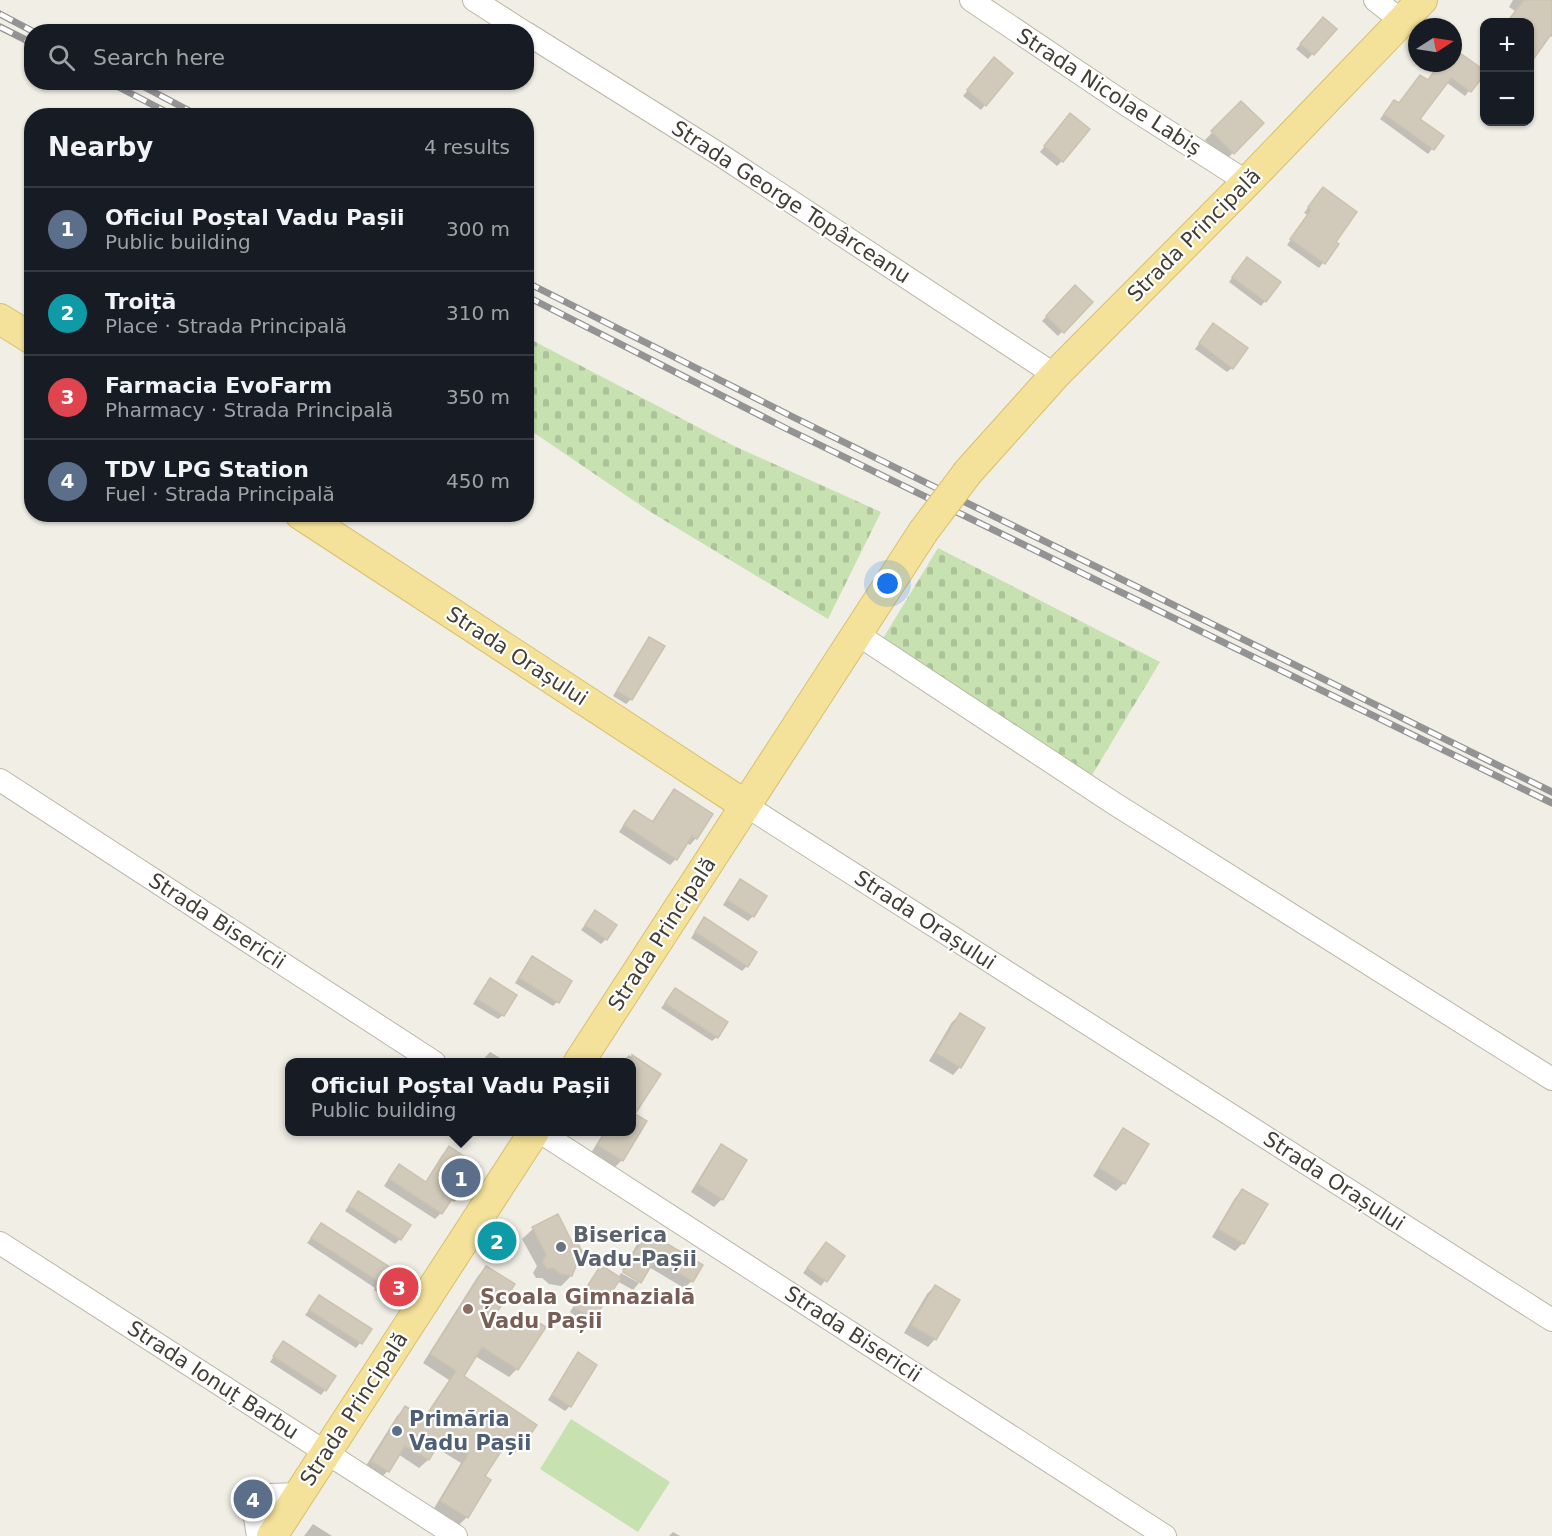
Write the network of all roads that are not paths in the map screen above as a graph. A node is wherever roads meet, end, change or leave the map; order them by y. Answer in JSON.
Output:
{"nodes":[{"id":1,"x":474,"y":0,"type":"edge"},
{"id":2,"x":971,"y":0,"type":"edge"},
{"id":3,"x":1375,"y":0,"type":"edge"},
{"id":4,"x":1412,"y":10,"type":"edge"},
{"id":5,"x":512,"y":24,"type":"edge"},
{"id":6,"x":534,"y":38,"type":"edge"},
{"id":7,"x":1247,"y":182,"type":"junction"},
{"id":8,"x":0,"y":319,"type":"edge"},
{"id":9,"x":24,"y":334,"type":"edge"},
{"id":10,"x":1055,"y":375,"type":"junction"},
{"id":11,"x":312,"y":522,"type":"edge"},
{"id":12,"x":857,"y":634,"type":"junction"},
{"id":13,"x":0,"y":780,"type":"edge"},
{"id":14,"x":745,"y":805,"type":"junction"},
{"id":15,"x":428,"y":1058,"type":"edge"},
{"id":16,"x":582,"y":1058,"type":"edge"},
{"id":17,"x":1552,"y":1079,"type":"edge"},
{"id":18,"x":531,"y":1136,"type":"edge"},
{"id":19,"x":548,"y":1136,"type":"edge"},
{"id":20,"x":0,"y":1243,"type":"edge"},
{"id":21,"x":1552,"y":1320,"type":"edge"},
{"id":22,"x":326,"y":1452,"type":"junction"},
{"id":23,"x":299,"y":1494,"type":"junction"},
{"id":24,"x":258,"y":1536,"type":"edge"},
{"id":25,"x":272,"y":1536,"type":"edge"},
{"id":26,"x":456,"y":1536,"type":"edge"},
{"id":27,"x":1166,"y":1536,"type":"edge"}],
"edges":[{"from":1,"to":5,"type":"street","name":"Strada George Topârceanu"},
{"from":2,"to":7,"type":"street","name":"Strada Nicolae Labiș"},
{"from":3,"to":4,"type":"street"},
{"from":4,"to":7,"type":"main road","name":"Strada Principală"},
{"from":6,"to":10,"type":"street","name":"Strada George Topârceanu"},
{"from":7,"to":10,"type":"main road","name":"Strada Principală"},
{"from":8,"to":9,"type":"main road"},
{"from":10,"to":12,"type":"main road","name":"Strada Principală","bridge":true},
{"from":11,"to":14,"type":"main road","name":"Strada Orașului"},
{"from":12,"to":14,"type":"main road","name":"Strada Principală"},
{"from":12,"to":17,"type":"street"},
{"from":13,"to":15,"type":"street","name":"Strada Bisericii"},
{"from":14,"to":16,"type":"main road","name":"Strada Principală"},
{"from":14,"to":21,"type":"street","name":"Strada Orașului"},
{"from":18,"to":22,"type":"main road","name":"Strada Principală"},
{"from":19,"to":27,"type":"street","name":"Strada Bisericii"},
{"from":20,"to":22,"type":"street","name":"Strada Ionuț Barbu"},
{"from":22,"to":23,"type":"main road","name":"Strada Principală"},
{"from":22,"to":26,"type":"street","name":"Strada Ionuț Barbu"},
{"from":23,"to":24,"type":"street"},
{"from":23,"to":25,"type":"main road","name":"Strada Principală"}]}
